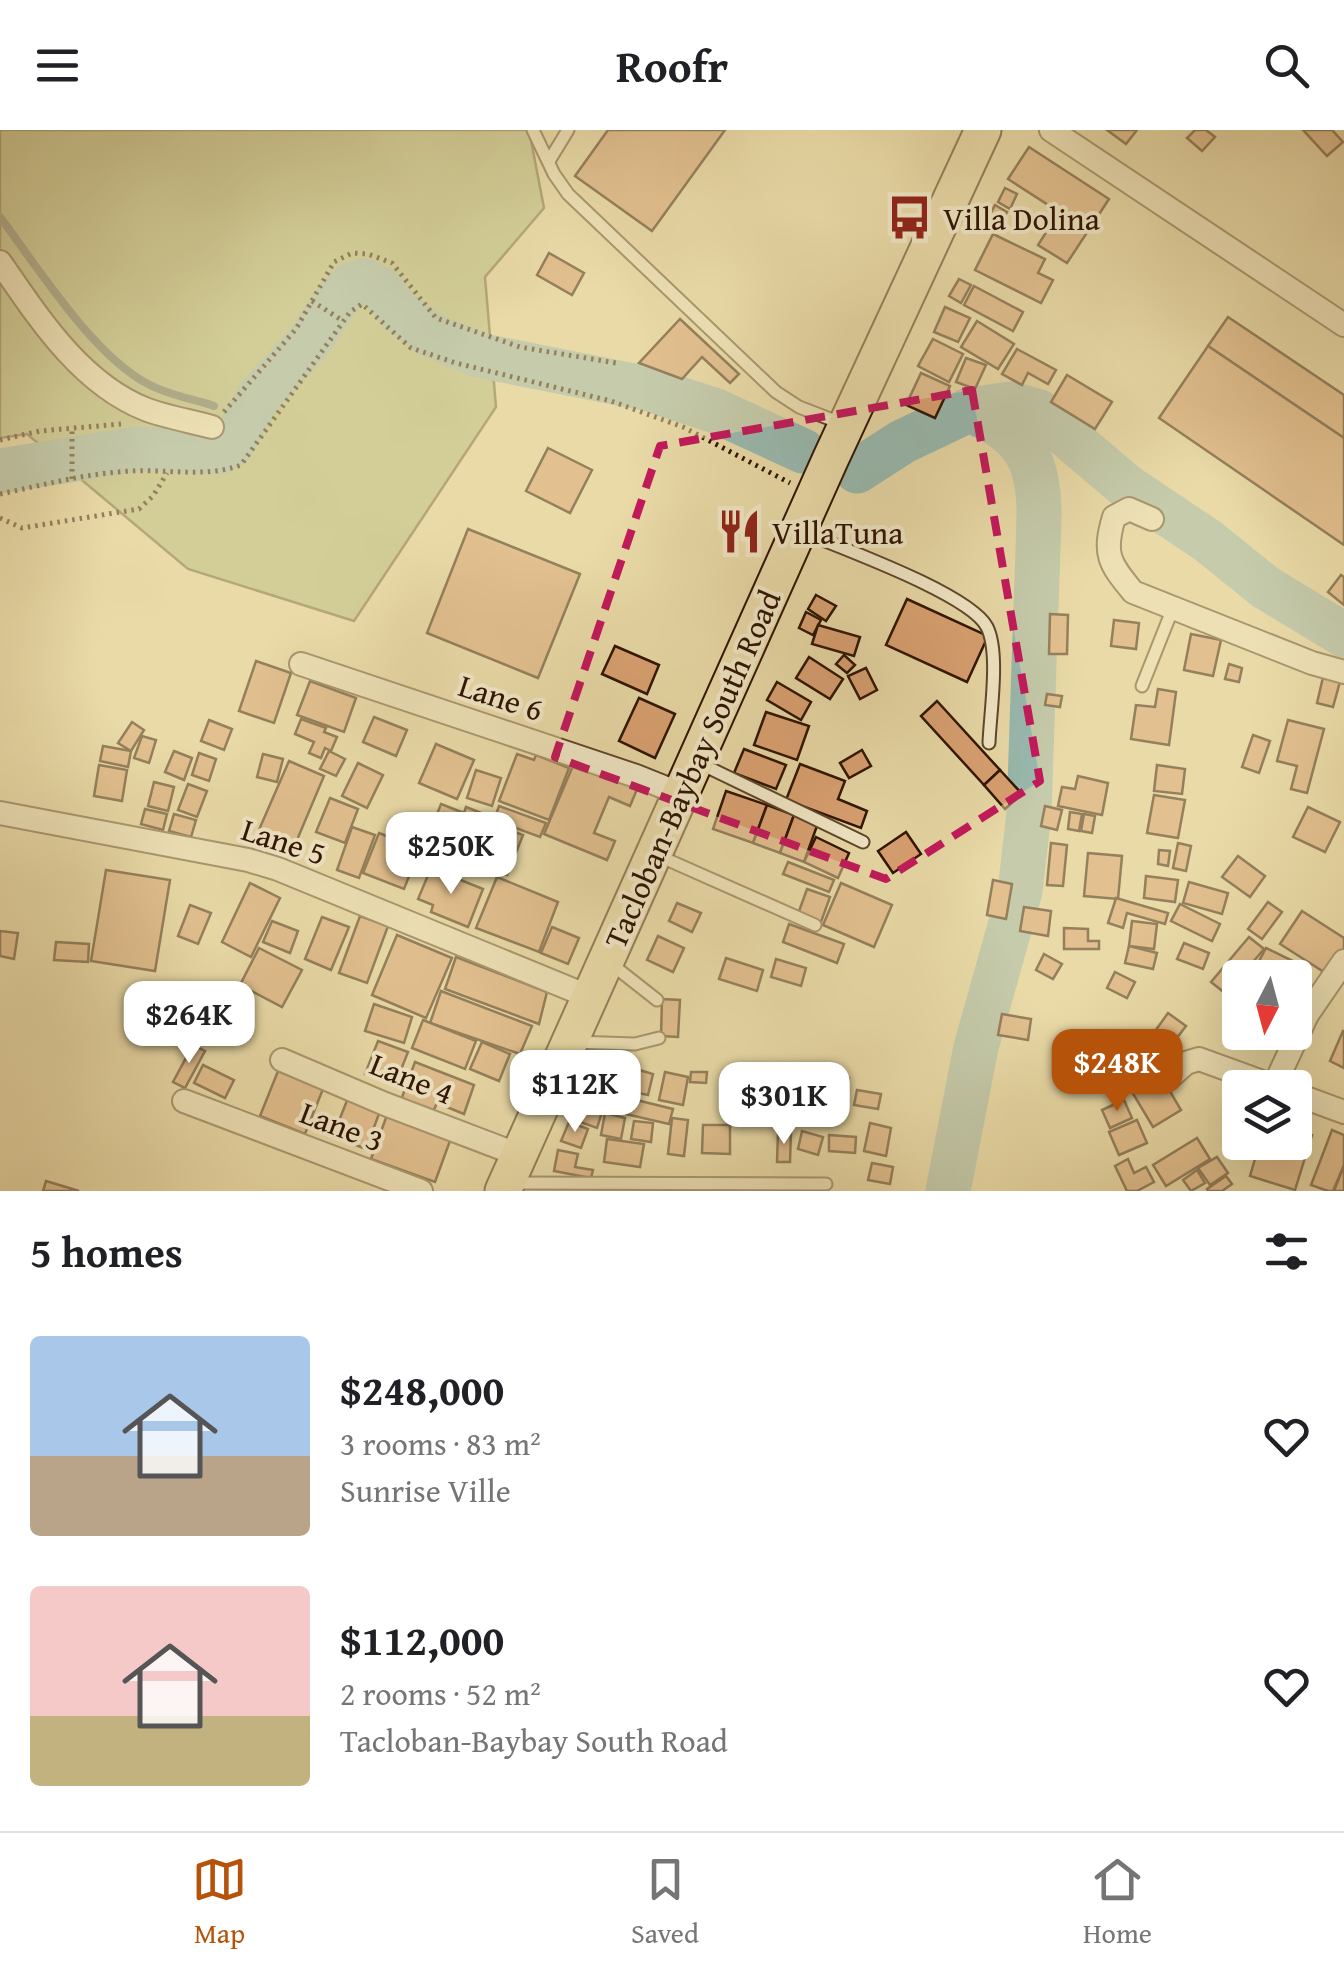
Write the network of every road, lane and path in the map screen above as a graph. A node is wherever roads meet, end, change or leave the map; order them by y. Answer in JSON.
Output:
{"nodes":[{"id":1,"x":533,"y":130,"type":"edge"},
{"id":2,"x":568,"y":130,"type":"edge"},
{"id":3,"x":983,"y":130,"type":"edge"},
{"id":4,"x":1051,"y":130,"type":"edge"},
{"id":5,"x":550,"y":160,"type":"junction"},
{"id":6,"x":0,"y":262,"type":"edge"},
{"id":7,"x":313,"y":302,"type":"junction"},
{"id":8,"x":1340,"y":314,"type":"edge"},
{"id":9,"x":343,"y":321,"type":"junction"},
{"id":10,"x":616,"y":364,"type":"dead end"},
{"id":11,"x":134,"y":422,"type":"dead end"},
{"id":12,"x":212,"y":426,"type":"joint"},
{"id":13,"x":846,"y":426,"type":"junction"},
{"id":14,"x":72,"y":429,"type":"junction"},
{"id":15,"x":0,"y":440,"type":"edge"},
{"id":16,"x":167,"y":473,"type":"junction"},
{"id":17,"x":72,"y":478,"type":"junction"},
{"id":18,"x":0,"y":494,"type":"edge"},
{"id":19,"x":806,"y":514,"type":"junction"},
{"id":20,"x":0,"y":518,"type":"edge"},
{"id":21,"x":1152,"y":519,"type":"dead end"},
{"id":22,"x":1173,"y":608,"type":"junction"},
{"id":23,"x":301,"y":664,"type":"dead end"},
{"id":24,"x":1344,"y":672,"type":"edge"},
{"id":25,"x":1142,"y":686,"type":"dead end"},
{"id":26,"x":990,"y":743,"type":"dead end"},
{"id":27,"x":696,"y":761,"type":"junction"},
{"id":28,"x":681,"y":794,"type":"junction"},
{"id":29,"x":0,"y":812,"type":"edge"},
{"id":30,"x":864,"y":842,"type":"dead end"},
{"id":31,"x":654,"y":854,"type":"junction"},
{"id":32,"x":815,"y":925,"type":"dead end"},
{"id":33,"x":606,"y":960,"type":"junction"},
{"id":34,"x":1344,"y":961,"type":"edge"},
{"id":35,"x":590,"y":997,"type":"junction"},
{"id":36,"x":658,"y":1000,"type":"dead end"},
{"id":37,"x":659,"y":1038,"type":"dead end"},
{"id":38,"x":570,"y":1042,"type":"junction"},
{"id":39,"x":282,"y":1060,"type":"dead end"},
{"id":40,"x":1228,"y":1070,"type":"edge"},
{"id":41,"x":1289,"y":1070,"type":"edge"},
{"id":42,"x":1168,"y":1079,"type":"dead end"},
{"id":43,"x":1312,"y":1100,"type":"edge"},
{"id":44,"x":184,"y":1102,"type":"dead end"},
{"id":45,"x":1344,"y":1112,"type":"edge"},
{"id":46,"x":510,"y":1176,"type":"edge"},
{"id":47,"x":826,"y":1184,"type":"dead end"},
{"id":48,"x":421,"y":1191,"type":"edge"}],
"edges":[{"from":1,"to":5,"type":"lane"},
{"from":2,"to":5,"type":"lane"},
{"from":3,"to":13,"type":"main road","name":"Tacloban-Baybay South Road"},
{"from":4,"to":8,"type":"street"},
{"from":5,"to":13,"type":"lane"},
{"from":6,"to":12,"type":"street"},
{"from":7,"to":9,"type":"path"},
{"from":7,"to":10,"type":"path"},
{"from":7,"to":12,"type":"path"},
{"from":9,"to":16,"type":"path"},
{"from":9,"to":19,"type":"path"},
{"from":11,"to":14,"type":"path"},
{"from":13,"to":19,"type":"main road","name":"Tacloban-Baybay South Road"},
{"from":14,"to":15,"type":"path"},
{"from":14,"to":17,"type":"path"},
{"from":16,"to":17,"type":"path"},
{"from":16,"to":20,"type":"path"},
{"from":17,"to":18,"type":"path"},
{"from":19,"to":26,"type":"lane"},
{"from":19,"to":27,"type":"main road","name":"Tacloban-Baybay South Road"},
{"from":21,"to":22,"type":"street"},
{"from":22,"to":24,"type":"street"},
{"from":22,"to":25,"type":"lane"},
{"from":23,"to":28,"type":"street","name":"Lane 6"},
{"from":27,"to":28,"type":"main road","name":"Tacloban-Baybay South Road"},
{"from":27,"to":30,"type":"lane"},
{"from":28,"to":31,"type":"main road","name":"Tacloban-Baybay South Road"},
{"from":29,"to":35,"type":"street","name":"Lane 5"},
{"from":31,"to":32,"type":"lane"},
{"from":31,"to":33,"type":"main road","name":"Tacloban-Baybay South Road"},
{"from":33,"to":35,"type":"main road","name":"Tacloban-Baybay South Road"},
{"from":33,"to":36,"type":"lane"},
{"from":34,"to":41,"type":"street"},
{"from":35,"to":38,"type":"main road","name":"Tacloban-Baybay South Road"},
{"from":37,"to":38,"type":"lane"},
{"from":38,"to":46,"type":"main road","name":"Tacloban-Baybay South Road"},
{"from":39,"to":46,"type":"street","name":"Lane 4"},
{"from":40,"to":42,"type":"street"},
{"from":43,"to":45,"type":"street"},
{"from":44,"to":48,"type":"street","name":"Lane 3"},
{"from":46,"to":47,"type":"lane"}]}
